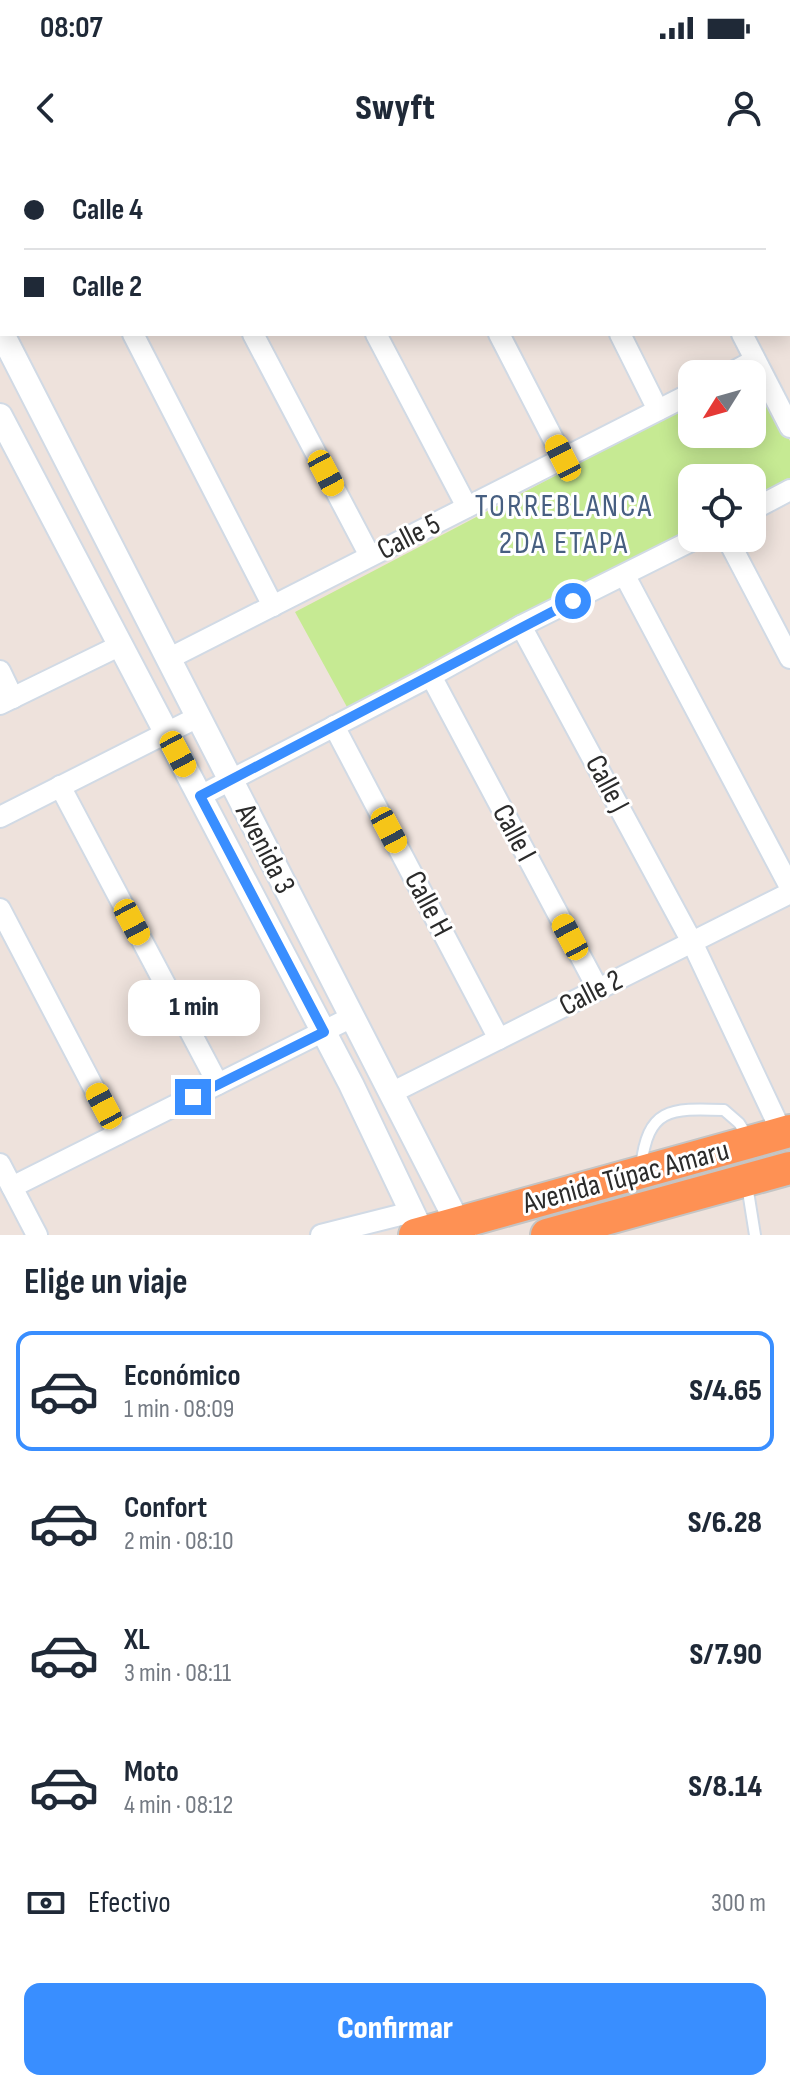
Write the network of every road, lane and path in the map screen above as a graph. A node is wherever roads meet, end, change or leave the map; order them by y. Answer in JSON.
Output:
{"nodes":[{"id":1,"x":4,"y":336,"type":"edge"},
{"id":2,"x":134,"y":336,"type":"edge"},
{"id":3,"x":254,"y":336,"type":"edge"},
{"id":4,"x":377,"y":336,"type":"edge"},
{"id":5,"x":500,"y":336,"type":"edge"},
{"id":6,"x":621,"y":336,"type":"edge"},
{"id":7,"x":743,"y":336,"type":"edge"},
{"id":8,"x":755,"y":360,"type":"edge"},
{"id":9,"x":766,"y":381,"type":"edge"},
{"id":10,"x":678,"y":400,"type":"edge"},
{"id":11,"x":658,"y":410,"type":"junction"},
{"id":12,"x":0,"y":416,"type":"edge"},
{"id":13,"x":790,"y":427,"type":"edge"},
{"id":14,"x":563,"y":458,"type":"junction"},
{"id":15,"x":790,"y":490,"type":"edge"},
{"id":16,"x":766,"y":503,"type":"edge"},
{"id":17,"x":467,"y":507,"type":"junction"},
{"id":18,"x":678,"y":548,"type":"edge"},
{"id":19,"x":734,"y":552,"type":"edge"},
{"id":20,"x":370,"y":556,"type":"junction"},
{"id":21,"x":625,"y":576,"type":"junction"},
{"id":22,"x":273,"y":606,"type":"junction"},
{"id":23,"x":521,"y":626,"type":"junction"},
{"id":24,"x":121,"y":645,"type":"junction"},
{"id":25,"x":790,"y":658,"type":"edge"},
{"id":26,"x":168,"y":659,"type":"junction"},
{"id":27,"x":0,"y":671,"type":"edge"},
{"id":28,"x":431,"y":676,"type":"junction"},
{"id":29,"x":7,"y":701,"type":"edge"},
{"id":30,"x":198,"y":717,"type":"junction"},
{"id":31,"x":334,"y":726,"type":"junction"},
{"id":32,"x":167,"y":732,"type":"junction"},
{"id":33,"x":230,"y":780,"type":"junction"},
{"id":34,"x":60,"y":786,"type":"junction"},
{"id":35,"x":200,"y":796,"type":"junction"},
{"id":36,"x":0,"y":817,"type":"edge"},
{"id":37,"x":790,"y":890,"type":"edge"},
{"id":38,"x":0,"y":909,"type":"edge"},
{"id":39,"x":692,"y":942,"type":"junction"},
{"id":40,"x":598,"y":989,"type":"junction"},
{"id":41,"x":352,"y":1017,"type":"junction"},
{"id":42,"x":324,"y":1032,"type":"junction"},
{"id":43,"x":499,"y":1039,"type":"junction"},
{"id":44,"x":218,"y":1084,"type":"junction"},
{"id":45,"x":391,"y":1093,"type":"junction"},
{"id":46,"x":786,"y":1132,"type":"edge"},
{"id":47,"x":118,"y":1134,"type":"junction"},
{"id":48,"x":751,"y":1142,"type":"junction"},
{"id":49,"x":0,"y":1164,"type":"edge"},
{"id":50,"x":790,"y":1168,"type":"edge"},
{"id":51,"x":641,"y":1172,"type":"junction"},
{"id":52,"x":746,"y":1180,"type":"junction"},
{"id":53,"x":12,"y":1187,"type":"junction"},
{"id":54,"x":418,"y":1229,"type":"edge"},
{"id":55,"x":461,"y":1229,"type":"edge"},
{"id":56,"x":37,"y":1235,"type":"edge"},
{"id":57,"x":321,"y":1235,"type":"edge"},
{"id":58,"x":547,"y":1235,"type":"edge"},
{"id":59,"x":755,"y":1235,"type":"edge"}],
"edges":[{"from":1,"to":26,"type":"street","name":"Avenida 3"},
{"from":2,"to":22,"type":"street"},
{"from":3,"to":20,"type":"street"},
{"from":4,"to":17,"type":"street"},
{"from":5,"to":14,"type":"street"},
{"from":6,"to":11,"type":"street"},
{"from":7,"to":8,"type":"street"},
{"from":9,"to":13,"type":"street"},
{"from":10,"to":11,"type":"street","name":"Calle 5"},
{"from":11,"to":14,"type":"street","name":"Calle 5"},
{"from":12,"to":24,"type":"street","name":"Avenida 3"},
{"from":14,"to":17,"type":"street","name":"Calle 5"},
{"from":15,"to":16,"type":"street"},
{"from":17,"to":20,"type":"street","name":"Calle 5"},
{"from":18,"to":21,"type":"street"},
{"from":19,"to":25,"type":"street"},
{"from":20,"to":22,"type":"street","name":"Calle 5"},
{"from":21,"to":23,"type":"street"},
{"from":21,"to":37,"type":"street"},
{"from":22,"to":26,"type":"street","name":"Calle 5"},
{"from":23,"to":28,"type":"street"},
{"from":23,"to":39,"type":"street","name":"Calle J"},
{"from":24,"to":29,"type":"street"},
{"from":24,"to":32,"type":"street","name":"Avenida 3"},
{"from":26,"to":30,"type":"street","name":"Avenida 3"},
{"from":27,"to":29,"type":"street"},
{"from":28,"to":31,"type":"street"},
{"from":28,"to":40,"type":"street","name":"Calle I"},
{"from":30,"to":32,"type":"street"},
{"from":30,"to":33,"type":"street","name":"Avenida 3"},
{"from":31,"to":33,"type":"street"},
{"from":31,"to":43,"type":"street","name":"Calle H"},
{"from":32,"to":34,"type":"street"},
{"from":32,"to":35,"type":"street","name":"Avenida 3"},
{"from":33,"to":35,"type":"street"},
{"from":33,"to":41,"type":"street","name":"Avenida 3"},
{"from":34,"to":36,"type":"street"},
{"from":34,"to":44,"type":"street"},
{"from":35,"to":42,"type":"street","name":"Avenida 3"},
{"from":37,"to":39,"type":"street","name":"Calle 2"},
{"from":38,"to":47,"type":"street"},
{"from":39,"to":40,"type":"street","name":"Calle 2"},
{"from":39,"to":46,"type":"street","name":"Calle J"},
{"from":40,"to":43,"type":"street","name":"Calle 2"},
{"from":41,"to":42,"type":"street"},
{"from":41,"to":45,"type":"street","name":"Avenida 3"},
{"from":42,"to":44,"type":"street"},
{"from":42,"to":54,"type":"street","name":"Avenida 3"},
{"from":43,"to":45,"type":"street","name":"Calle 2"},
{"from":44,"to":47,"type":"street"},
{"from":45,"to":55,"type":"street","name":"Avenida 3"},
{"from":46,"to":48,"type":"highway","name":"Avenida Túpac Amaru"},
{"from":47,"to":53,"type":"street"},
{"from":48,"to":51,"type":"highway","name":"Avenida Túpac Amaru"},
{"from":48,"to":51,"type":"lane"},
{"from":49,"to":53,"type":"street"},
{"from":50,"to":52,"type":"highway","name":"Avenida Túpac Amaru"},
{"from":51,"to":55,"type":"highway","name":"Avenida Túpac Amaru"},
{"from":52,"to":58,"type":"highway","name":"Avenida Túpac Amaru"},
{"from":52,"to":59,"type":"lane"},
{"from":53,"to":56,"type":"street"},
{"from":54,"to":55,"type":"highway","name":"Avenida Túpac Amaru"},
{"from":54,"to":57,"type":"street"}]}
